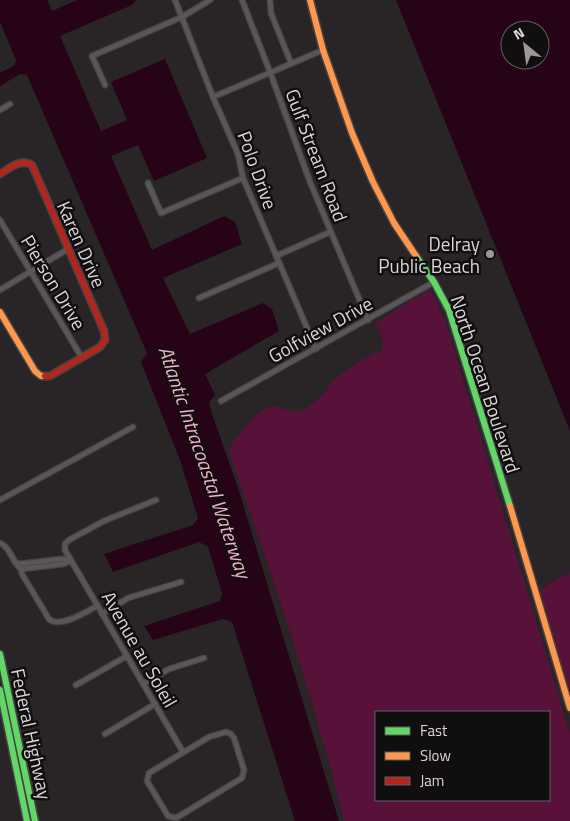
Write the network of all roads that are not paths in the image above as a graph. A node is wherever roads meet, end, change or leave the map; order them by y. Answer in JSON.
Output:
{"nodes":[{"id":1,"x":175,"y":0,"type":"edge"},
{"id":2,"x":210,"y":0,"type":"edge"},
{"id":3,"x":242,"y":0,"type":"edge"},
{"id":4,"x":270,"y":0,"type":"edge"},
{"id":5,"x":310,"y":0,"type":"edge"},
{"id":6,"x":182,"y":17,"type":"junction"},
{"id":7,"x":322,"y":50,"type":"junction"},
{"id":8,"x":291,"y":64,"type":"junction"},
{"id":9,"x":270,"y":72,"type":"junction"},
{"id":10,"x":105,"y":85,"type":"dead end"},
{"id":11,"x":213,"y":97,"type":"junction"},
{"id":12,"x":10,"y":104,"type":"dead end"},
{"id":13,"x":0,"y":110,"type":"edge"},
{"id":14,"x":0,"y":174,"type":"edge"},
{"id":15,"x":243,"y":178,"type":"junction"},
{"id":16,"x":148,"y":184,"type":"dead end"},
{"id":17,"x":0,"y":220,"type":"edge"},
{"id":18,"x":330,"y":232,"type":"junction"},
{"id":19,"x":68,"y":249,"type":"junction"},
{"id":20,"x":276,"y":256,"type":"junction"},
{"id":21,"x":279,"y":263,"type":"junction"},
{"id":22,"x":31,"y":272,"type":"junction"},
{"id":23,"x":434,"y":282,"type":"junction"},
{"id":24,"x":0,"y":290,"type":"edge"},
{"id":25,"x":199,"y":298,"type":"dead end"},
{"id":26,"x":0,"y":312,"type":"edge"},
{"id":27,"x":368,"y":320,"type":"junction"},
{"id":28,"x":316,"y":348,"type":"junction"},
{"id":29,"x":82,"y":358,"type":"junction"},
{"id":30,"x":221,"y":401,"type":"dead end"},
{"id":31,"x":132,"y":427,"type":"dead end"},
{"id":32,"x":0,"y":500,"type":"edge"},
{"id":33,"x":156,"y":500,"type":"dead end"},
{"id":34,"x":0,"y":542,"type":"edge"},
{"id":35,"x":71,"y":561,"type":"junction"},
{"id":36,"x":14,"y":562,"type":"junction"},
{"id":37,"x":21,"y":569,"type":"junction"},
{"id":38,"x":181,"y":582,"type":"dead end"},
{"id":39,"x":97,"y":606,"type":"junction"},
{"id":40,"x":102,"y":614,"type":"junction"},
{"id":41,"x":0,"y":654,"type":"edge"},
{"id":42,"x":127,"y":656,"type":"junction"},
{"id":43,"x":204,"y":658,"type":"dead end"},
{"id":44,"x":2,"y":676,"type":"edge"},
{"id":45,"x":143,"y":684,"type":"junction"},
{"id":46,"x":76,"y":685,"type":"dead end"},
{"id":47,"x":3,"y":689,"type":"edge"},
{"id":48,"x":155,"y":704,"type":"junction"},
{"id":49,"x":570,"y":708,"type":"edge"},
{"id":50,"x":105,"y":734,"type":"dead end"},
{"id":51,"x":183,"y":752,"type":"junction"},
{"id":52,"x":28,"y":821,"type":"edge"},
{"id":53,"x":35,"y":821,"type":"edge"}],
"edges":[{"from":1,"to":6,"type":"street","name":"Polo Drive"},
{"from":2,"to":6,"type":"street"},
{"from":3,"to":9,"type":"street","name":"Gulf Stream Road"},
{"from":4,"to":8,"type":"street"},
{"from":5,"to":7,"type":"main road","name":"North Ocean Boulevard"},
{"from":6,"to":10,"type":"street"},
{"from":6,"to":11,"type":"street","name":"Polo Drive"},
{"from":7,"to":8,"type":"street"},
{"from":7,"to":23,"type":"main road","name":"North Ocean Boulevard"},
{"from":8,"to":9,"type":"street"},
{"from":9,"to":11,"type":"street"},
{"from":9,"to":18,"type":"street","name":"Gulf Stream Road"},
{"from":11,"to":15,"type":"street","name":"Polo Drive"},
{"from":12,"to":13,"type":"street"},
{"from":14,"to":19,"type":"main road","name":"Karen Drive"},
{"from":15,"to":16,"type":"street"},
{"from":15,"to":20,"type":"street","name":"Polo Drive"},
{"from":17,"to":22,"type":"street","name":"Pierson Drive"},
{"from":18,"to":20,"type":"street"},
{"from":18,"to":27,"type":"street","name":"Gulf Stream Road"},
{"from":19,"to":22,"type":"street"},
{"from":19,"to":29,"type":"main road","name":"Karen Drive"},
{"from":20,"to":21,"type":"street","name":"Polo Drive"},
{"from":21,"to":25,"type":"street"},
{"from":21,"to":28,"type":"street","name":"Polo Drive"},
{"from":22,"to":24,"type":"street"},
{"from":22,"to":29,"type":"street","name":"Pierson Drive"},
{"from":23,"to":27,"type":"street","name":"Golfview Drive"},
{"from":23,"to":49,"type":"main road","name":"North Ocean Boulevard"},
{"from":26,"to":29,"type":"main road"},
{"from":27,"to":28,"type":"street","name":"Golfview Drive"},
{"from":28,"to":30,"type":"street","name":"Golfview Drive"},
{"from":31,"to":32,"type":"street"},
{"from":33,"to":35,"type":"street"},
{"from":34,"to":36,"type":"street"},
{"from":35,"to":36,"type":"street"},
{"from":35,"to":37,"type":"street"},
{"from":35,"to":39,"type":"street","name":"Avenue au Soleil"},
{"from":36,"to":37,"type":"street"},
{"from":37,"to":39,"type":"street"},
{"from":38,"to":40,"type":"street"},
{"from":39,"to":40,"type":"street","name":"Avenue au Soleil"},
{"from":40,"to":42,"type":"street","name":"Avenue au Soleil"},
{"from":41,"to":44,"type":"main road","name":"Federal Highway"},
{"from":42,"to":45,"type":"street","name":"Avenue au Soleil"},
{"from":42,"to":46,"type":"street"},
{"from":43,"to":45,"type":"street"},
{"from":44,"to":47,"type":"main road","name":"Federal Highway"},
{"from":45,"to":48,"type":"street","name":"Avenue au Soleil"},
{"from":47,"to":52,"type":"main road","name":"Federal Highway"},
{"from":47,"to":53,"type":"main road","name":"Federal Highway"},
{"from":48,"to":50,"type":"street"},
{"from":48,"to":51,"type":"street","name":"Avenue au Soleil"},
{"from":51,"to":51,"type":"street"}]}
